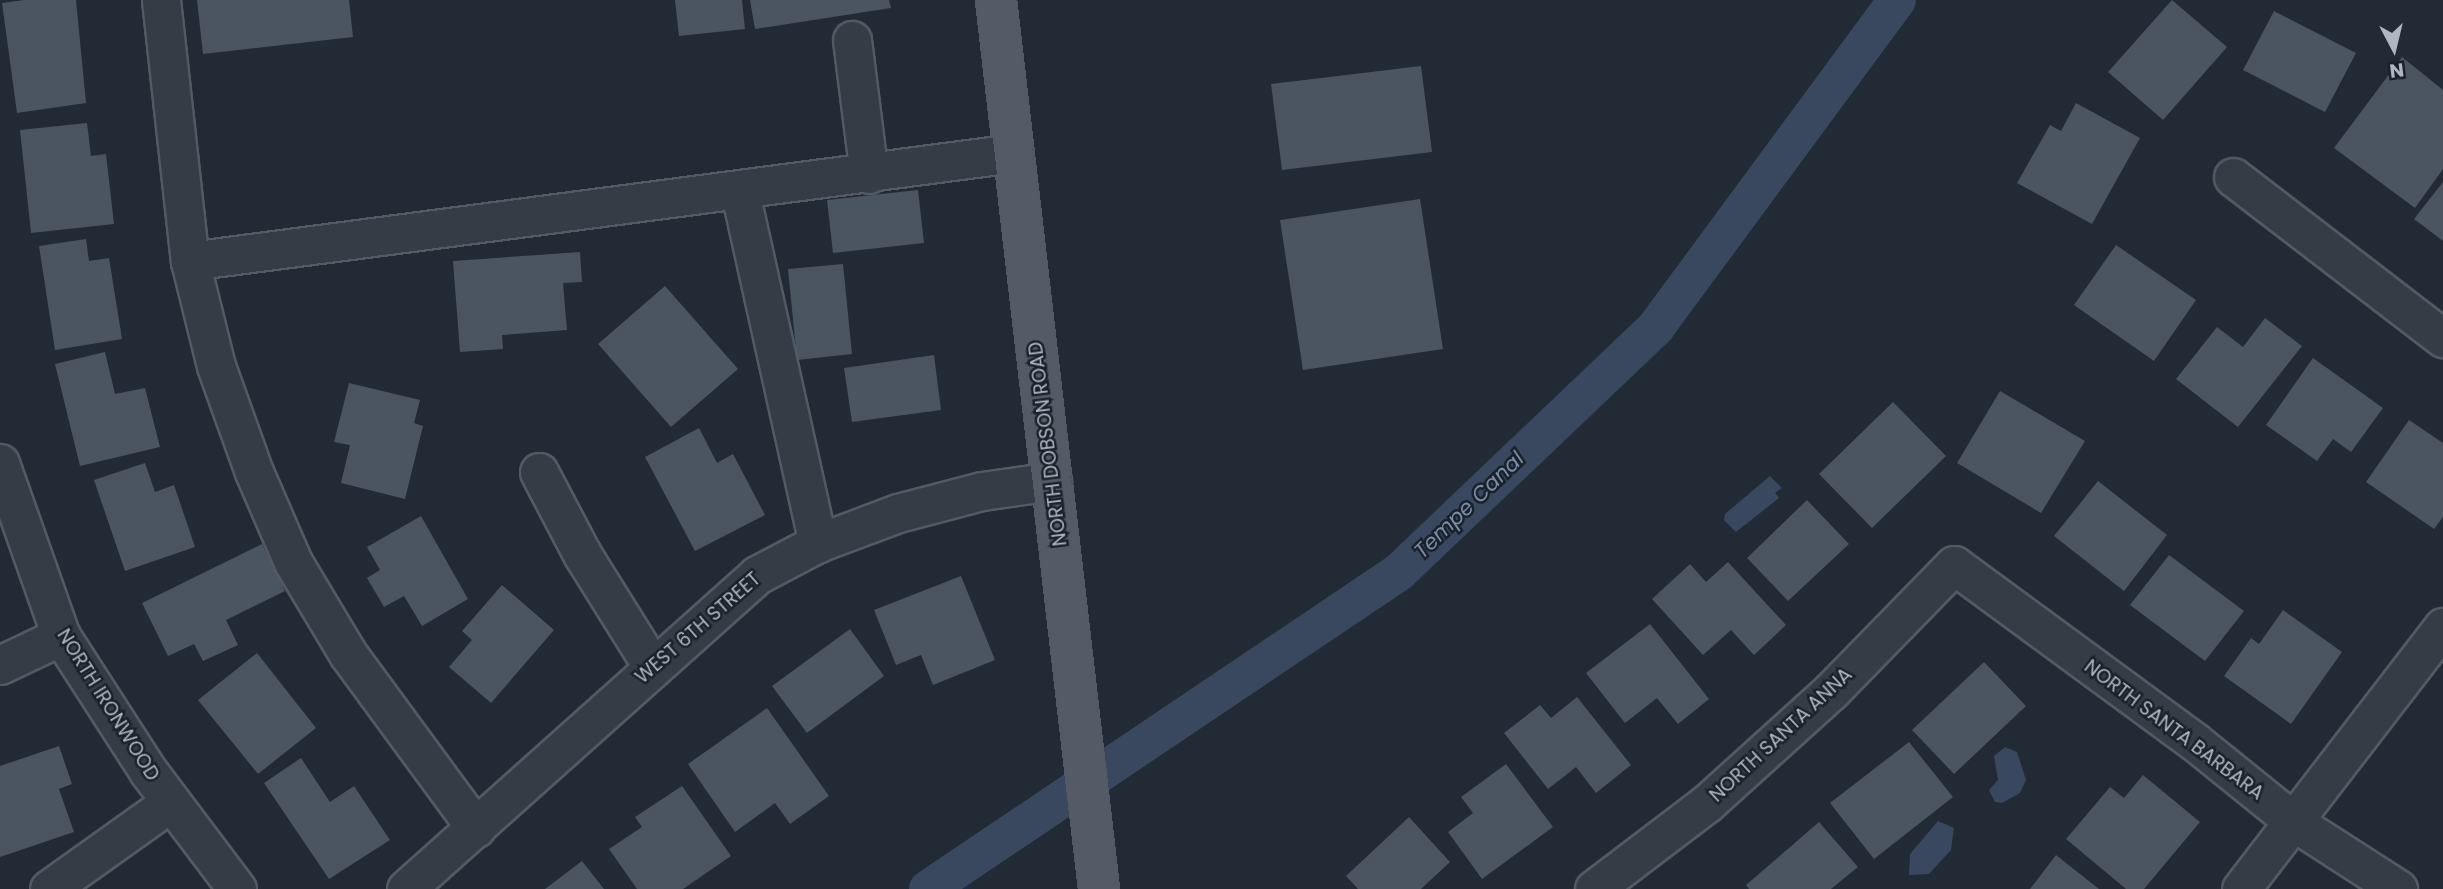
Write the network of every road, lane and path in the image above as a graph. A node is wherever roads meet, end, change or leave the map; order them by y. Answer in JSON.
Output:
{"nodes":[{"id":1,"x":161,"y":0,"type":"edge"},
{"id":2,"x":996,"y":0,"type":"edge"},
{"id":3,"x":852,"y":40,"type":"dead end"},
{"id":4,"x":1014,"y":153,"type":"junction"},
{"id":5,"x":869,"y":174,"type":"junction"},
{"id":6,"x":2233,"y":177,"type":"dead end"},
{"id":7,"x":740,"y":192,"type":"junction"},
{"id":8,"x":190,"y":261,"type":"junction"},
{"id":9,"x":2443,"y":338,"type":"edge"},
{"id":10,"x":0,"y":463,"type":"edge"},
{"id":11,"x":539,"y":472,"type":"dead end"},
{"id":12,"x":1052,"y":481,"type":"junction"},
{"id":13,"x":818,"y":544,"type":"junction"},
{"id":14,"x":1954,"y":565,"type":"joint"},
{"id":15,"x":2443,"y":627,"type":"edge"},
{"id":16,"x":61,"y":636,"type":"junction"},
{"id":17,"x":0,"y":665,"type":"edge"},
{"id":18,"x":652,"y":666,"type":"junction"},
{"id":19,"x":171,"y":802,"type":"junction"},
{"id":20,"x":2294,"y":822,"type":"junction"},
{"id":21,"x":476,"y":828,"type":"junction"},
{"id":22,"x":1097,"y":874,"type":"edge"},
{"id":23,"x":49,"y":889,"type":"edge"},
{"id":24,"x":237,"y":889,"type":"edge"},
{"id":25,"x":407,"y":889,"type":"edge"},
{"id":26,"x":1594,"y":889,"type":"edge"},
{"id":27,"x":2241,"y":889,"type":"edge"},
{"id":28,"x":2398,"y":889,"type":"edge"}],
"edges":[{"from":1,"to":8,"type":"street"},
{"from":2,"to":4,"type":"main road","name":"NORTH DOBSON ROAD"},
{"from":3,"to":5,"type":"street"},
{"from":4,"to":5,"type":"street"},
{"from":4,"to":12,"type":"main road","name":"NORTH DOBSON ROAD"},
{"from":5,"to":7,"type":"street"},
{"from":6,"to":9,"type":"street"},
{"from":7,"to":8,"type":"street"},
{"from":7,"to":13,"type":"street"},
{"from":8,"to":21,"type":"street"},
{"from":10,"to":16,"type":"street","name":"NORTH IRONWOOD"},
{"from":11,"to":18,"type":"street"},
{"from":12,"to":13,"type":"street","name":"WEST 6TH STREET"},
{"from":12,"to":22,"type":"main road","name":"NORTH DOBSON ROAD"},
{"from":13,"to":18,"type":"street","name":"WEST 6TH STREET"},
{"from":14,"to":20,"type":"street","name":"NORTH SANTA BARBARA"},
{"from":14,"to":26,"type":"street","name":"NORTH SANTA ANNA"},
{"from":15,"to":20,"type":"street"},
{"from":16,"to":17,"type":"street"},
{"from":16,"to":19,"type":"street","name":"NORTH IRONWOOD"},
{"from":18,"to":21,"type":"street","name":"WEST 6TH STREET"},
{"from":19,"to":23,"type":"street"},
{"from":19,"to":24,"type":"street","name":"NORTH IRONWOOD"},
{"from":20,"to":27,"type":"street"},
{"from":20,"to":28,"type":"street","name":"NORTH SANTA BARBARA"},
{"from":21,"to":25,"type":"street","name":"WEST 6TH STREET"}]}
